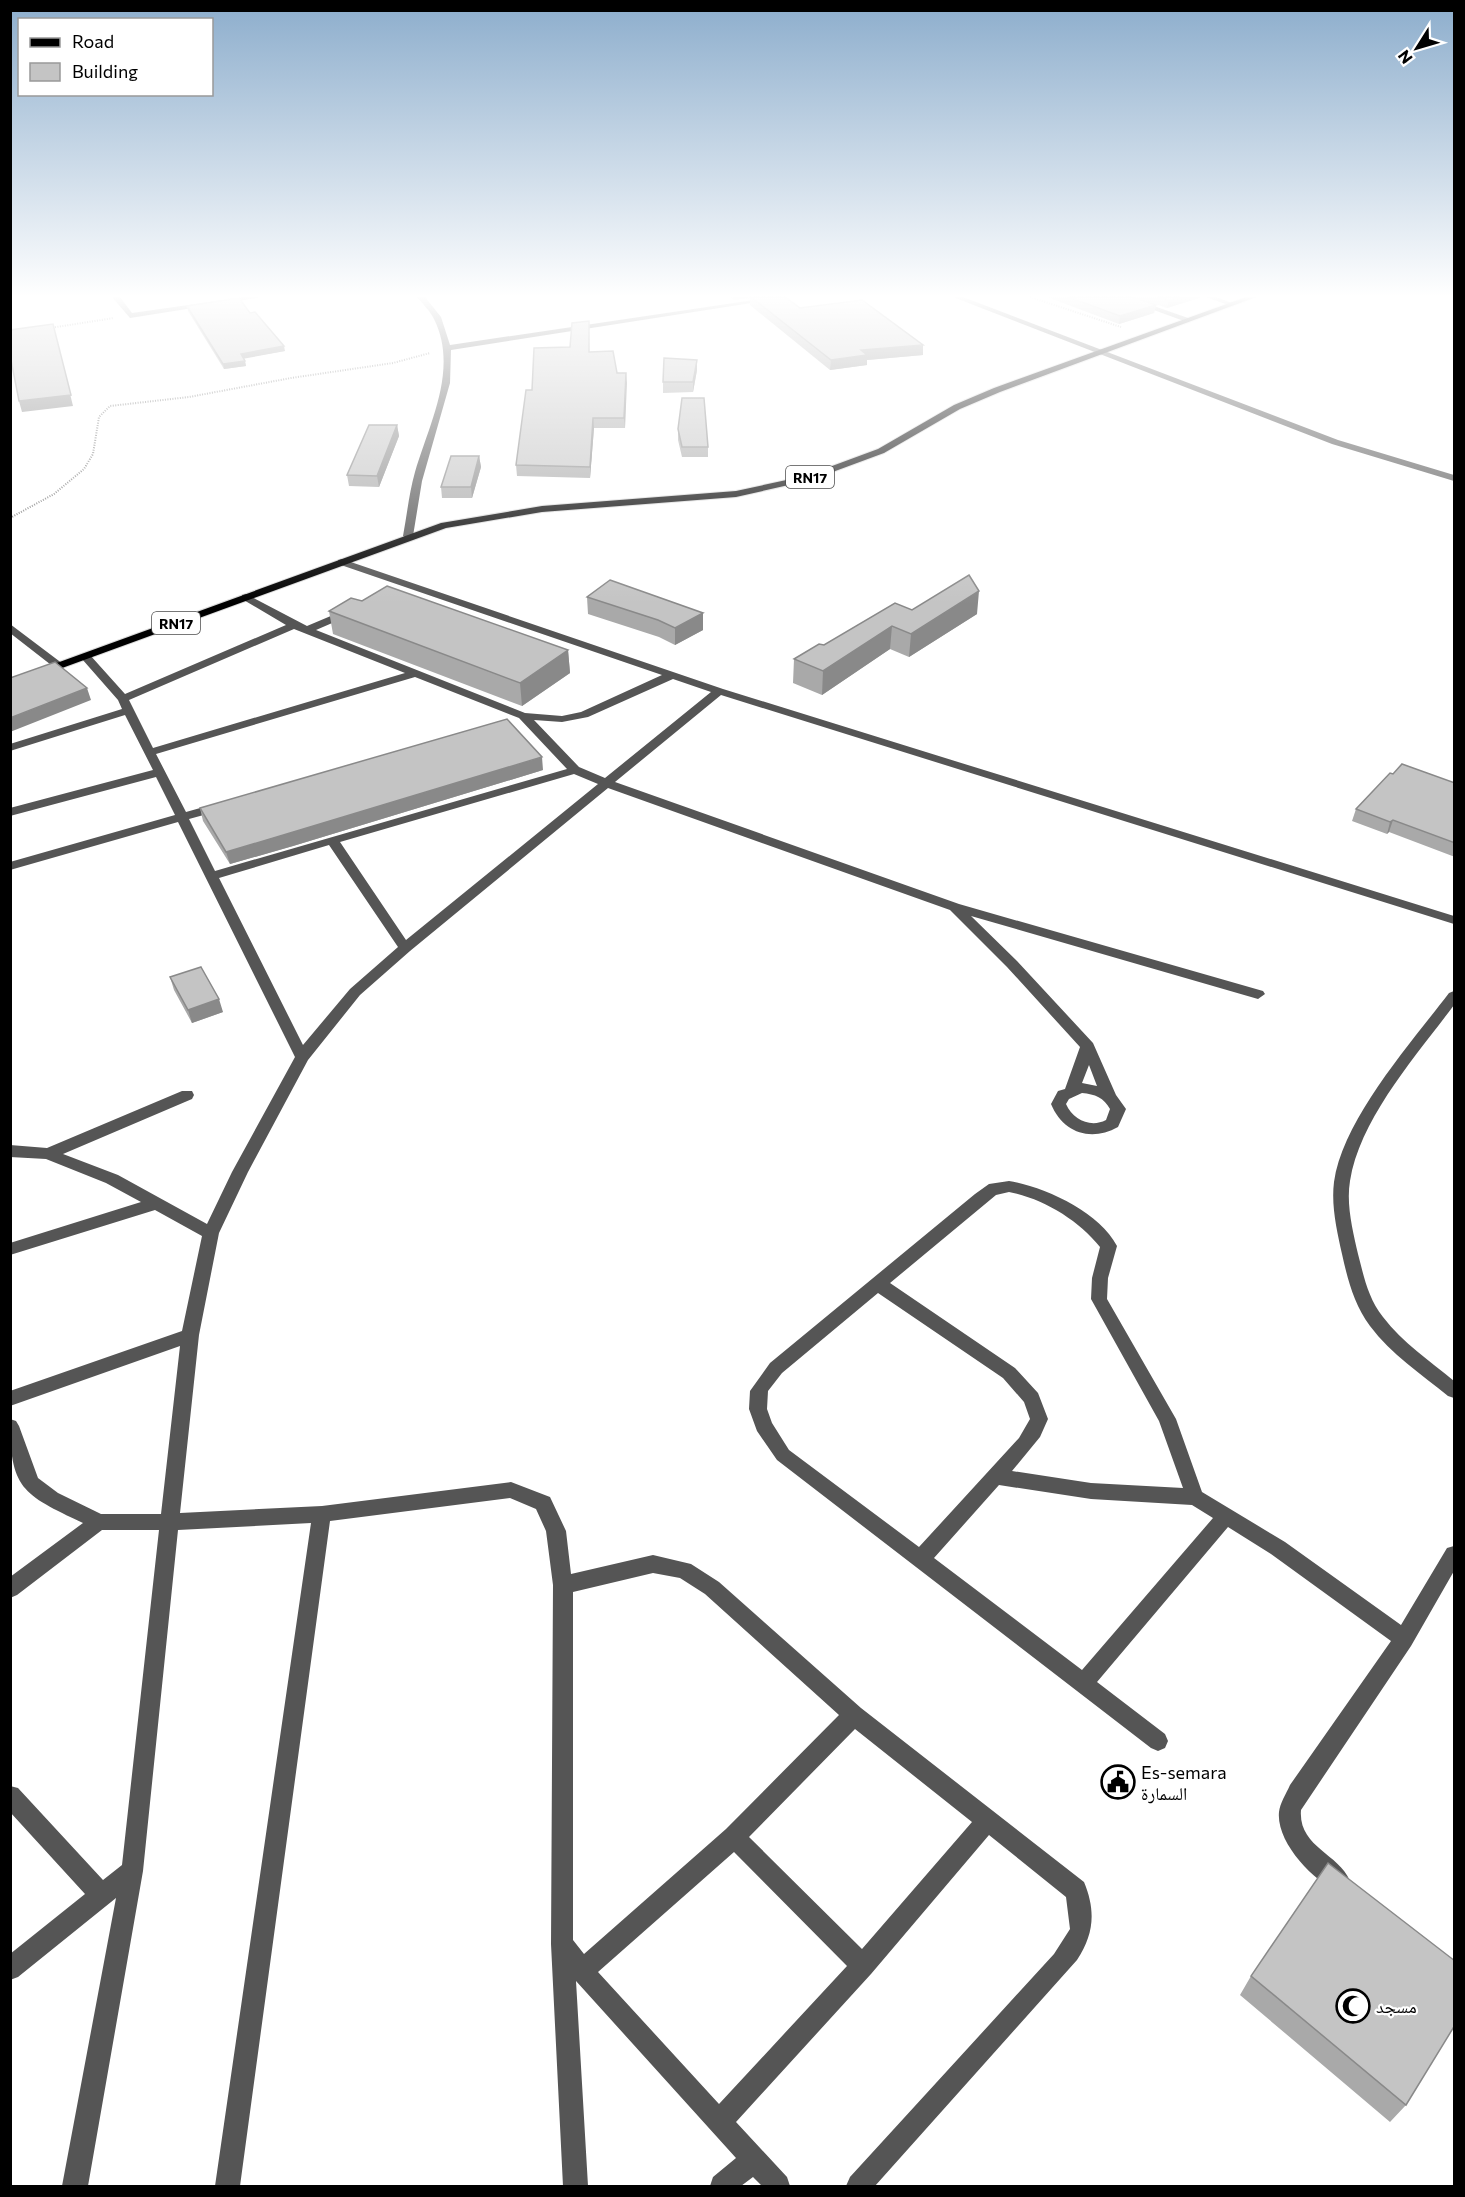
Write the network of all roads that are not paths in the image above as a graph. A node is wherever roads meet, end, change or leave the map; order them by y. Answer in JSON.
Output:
{"nodes":[{"id":1,"x":443,"y":400,"type":"edge"},
{"id":2,"x":976,"y":400,"type":"edge"},
{"id":3,"x":1227,"y":400,"type":"edge"},
{"id":4,"x":1455,"y":478,"type":"edge"},
{"id":5,"x":408,"y":536,"type":"junction"},
{"id":6,"x":342,"y":562,"type":"junction"},
{"id":7,"x":246,"y":597,"type":"junction"},
{"id":8,"x":359,"y":608,"type":"edge"},
{"id":9,"x":294,"y":624,"type":"junction"},
{"id":10,"x":10,"y":627,"type":"edge"},
{"id":11,"x":308,"y":630,"type":"junction"},
{"id":12,"x":86,"y":657,"type":"junction"},
{"id":13,"x":59,"y":666,"type":"junction"},
{"id":14,"x":416,"y":674,"type":"junction"},
{"id":15,"x":672,"y":675,"type":"junction"},
{"id":16,"x":10,"y":684,"type":"edge"},
{"id":17,"x":719,"y":691,"type":"junction"},
{"id":18,"x":126,"y":705,"type":"junction"},
{"id":19,"x":523,"y":716,"type":"junction"},
{"id":20,"x":500,"y":723,"type":"edge"},
{"id":21,"x":10,"y":748,"type":"edge"},
{"id":22,"x":151,"y":752,"type":"junction"},
{"id":23,"x":575,"y":770,"type":"junction"},
{"id":24,"x":159,"y":771,"type":"junction"},
{"id":25,"x":609,"y":784,"type":"junction"},
{"id":26,"x":227,"y":804,"type":"edge"},
{"id":27,"x":10,"y":812,"type":"edge"},
{"id":28,"x":182,"y":818,"type":"junction"},
{"id":29,"x":332,"y":840,"type":"junction"},
{"id":30,"x":10,"y":866,"type":"edge"},
{"id":31,"x":212,"y":876,"type":"junction"},
{"id":32,"x":954,"y":907,"type":"junction"},
{"id":33,"x":1455,"y":920,"type":"edge"},
{"id":34,"x":405,"y":948,"type":"junction"},
{"id":35,"x":1258,"y":994,"type":"dead end"},
{"id":36,"x":1455,"y":996,"type":"edge"},
{"id":37,"x":1088,"y":1046,"type":"junction"},
{"id":38,"x":302,"y":1057,"type":"junction"},
{"id":39,"x":1072,"y":1090,"type":"junction"},
{"id":40,"x":187,"y":1095,"type":"dead end"},
{"id":41,"x":1109,"y":1096,"type":"junction"},
{"id":42,"x":10,"y":1151,"type":"edge"},
{"id":43,"x":48,"y":1154,"type":"junction"},
{"id":44,"x":157,"y":1203,"type":"junction"},
{"id":45,"x":212,"y":1233,"type":"junction"},
{"id":46,"x":10,"y":1249,"type":"edge"},
{"id":47,"x":878,"y":1284,"type":"junction"},
{"id":48,"x":190,"y":1335,"type":"junction"},
{"id":49,"x":1455,"y":1391,"type":"edge"},
{"id":50,"x":10,"y":1399,"type":"edge"},
{"id":51,"x":10,"y":1426,"type":"edge"},
{"id":52,"x":994,"y":1476,"type":"junction"},
{"id":53,"x":1194,"y":1497,"type":"junction"},
{"id":54,"x":322,"y":1514,"type":"junction"},
{"id":55,"x":1226,"y":1516,"type":"junction"},
{"id":56,"x":99,"y":1522,"type":"junction"},
{"id":57,"x":168,"y":1522,"type":"junction"},
{"id":58,"x":1455,"y":1554,"type":"edge"},
{"id":59,"x":919,"y":1561,"type":"junction"},
{"id":60,"x":563,"y":1585,"type":"junction"},
{"id":61,"x":10,"y":1589,"type":"edge"},
{"id":62,"x":1404,"y":1639,"type":"junction"},
{"id":63,"x":1083,"y":1684,"type":"junction"},
{"id":64,"x":854,"y":1715,"type":"junction"},
{"id":65,"x":1158,"y":1741,"type":"dead end"},
{"id":66,"x":10,"y":1796,"type":"edge"},
{"id":67,"x":988,"y":1820,"type":"junction"},
{"id":68,"x":734,"y":1837,"type":"junction"},
{"id":69,"x":132,"y":1871,"type":"junction"},
{"id":70,"x":1355,"y":1894,"type":"edge"},
{"id":71,"x":101,"y":1895,"type":"junction"},
{"id":72,"x":562,"y":1944,"type":"junction"},
{"id":73,"x":863,"y":1966,"type":"junction"},
{"id":74,"x":10,"y":1969,"type":"edge"},
{"id":75,"x":582,"y":1971,"type":"junction"},
{"id":76,"x":719,"y":2122,"type":"junction"},
{"id":77,"x":754,"y":2160,"type":"junction"},
{"id":78,"x":75,"y":2187,"type":"edge"},
{"id":79,"x":228,"y":2187,"type":"edge"},
{"id":80,"x":575,"y":2187,"type":"edge"},
{"id":81,"x":722,"y":2187,"type":"edge"},
{"id":82,"x":778,"y":2187,"type":"edge"},
{"id":83,"x":859,"y":2187,"type":"edge"}],
"edges":[{"from":1,"to":5,"type":"street"},
{"from":2,"to":5,"type":"main road","number":"RN17"},
{"from":3,"to":4,"type":"street"},
{"from":5,"to":6,"type":"main road","number":"RN17"},
{"from":6,"to":7,"type":"main road","number":"RN17"},
{"from":6,"to":15,"type":"street"},
{"from":7,"to":9,"type":"street"},
{"from":7,"to":12,"type":"main road","number":"RN17"},
{"from":8,"to":11,"type":"street"},
{"from":9,"to":11,"type":"street"},
{"from":9,"to":18,"type":"street"},
{"from":10,"to":13,"type":"street"},
{"from":11,"to":14,"type":"street"},
{"from":12,"to":13,"type":"main road","number":"RN17"},
{"from":12,"to":18,"type":"street"},
{"from":13,"to":16,"type":"main road","number":"RN17"},
{"from":14,"to":19,"type":"street"},
{"from":14,"to":22,"type":"street"},
{"from":15,"to":17,"type":"street"},
{"from":15,"to":19,"type":"street"},
{"from":17,"to":25,"type":"street"},
{"from":17,"to":33,"type":"street"},
{"from":18,"to":21,"type":"street"},
{"from":18,"to":22,"type":"street"},
{"from":19,"to":20,"type":"street"},
{"from":19,"to":23,"type":"street"},
{"from":22,"to":24,"type":"street"},
{"from":23,"to":25,"type":"street"},
{"from":23,"to":29,"type":"street"},
{"from":24,"to":27,"type":"street"},
{"from":24,"to":28,"type":"street"},
{"from":25,"to":32,"type":"street"},
{"from":25,"to":34,"type":"street"},
{"from":26,"to":28,"type":"street"},
{"from":28,"to":30,"type":"street"},
{"from":28,"to":31,"type":"street"},
{"from":29,"to":31,"type":"street"},
{"from":29,"to":34,"type":"street"},
{"from":31,"to":38,"type":"street"},
{"from":32,"to":35,"type":"street"},
{"from":32,"to":37,"type":"street"},
{"from":34,"to":38,"type":"street"},
{"from":36,"to":49,"type":"street"},
{"from":37,"to":39,"type":"street"},
{"from":37,"to":41,"type":"street"},
{"from":38,"to":45,"type":"street"},
{"from":39,"to":41,"type":"street"},
{"from":39,"to":41,"type":"street"},
{"from":40,"to":43,"type":"street"},
{"from":42,"to":43,"type":"street"},
{"from":43,"to":44,"type":"street"},
{"from":44,"to":45,"type":"street"},
{"from":44,"to":46,"type":"street"},
{"from":45,"to":48,"type":"street"},
{"from":47,"to":52,"type":"street"},
{"from":47,"to":53,"type":"street"},
{"from":47,"to":59,"type":"street"},
{"from":48,"to":50,"type":"street"},
{"from":48,"to":57,"type":"street"},
{"from":51,"to":56,"type":"street"},
{"from":52,"to":53,"type":"street"},
{"from":52,"to":59,"type":"street"},
{"from":53,"to":55,"type":"street"},
{"from":54,"to":57,"type":"street"},
{"from":54,"to":60,"type":"street"},
{"from":54,"to":79,"type":"street"},
{"from":55,"to":62,"type":"street"},
{"from":55,"to":63,"type":"street"},
{"from":56,"to":57,"type":"street"},
{"from":56,"to":61,"type":"street"},
{"from":57,"to":69,"type":"street"},
{"from":58,"to":62,"type":"street"},
{"from":59,"to":63,"type":"street"},
{"from":60,"to":64,"type":"street"},
{"from":60,"to":72,"type":"street"},
{"from":62,"to":70,"type":"street"},
{"from":63,"to":65,"type":"street"},
{"from":64,"to":67,"type":"street"},
{"from":64,"to":68,"type":"street"},
{"from":66,"to":71,"type":"street"},
{"from":67,"to":73,"type":"street"},
{"from":67,"to":83,"type":"street"},
{"from":68,"to":73,"type":"street"},
{"from":68,"to":75,"type":"street"},
{"from":69,"to":71,"type":"street"},
{"from":69,"to":78,"type":"street"},
{"from":71,"to":74,"type":"street"},
{"from":72,"to":75,"type":"street"},
{"from":72,"to":80,"type":"street"},
{"from":73,"to":76,"type":"street"},
{"from":75,"to":76,"type":"street"},
{"from":76,"to":77,"type":"street"},
{"from":77,"to":81,"type":"street"},
{"from":77,"to":82,"type":"street"}]}
